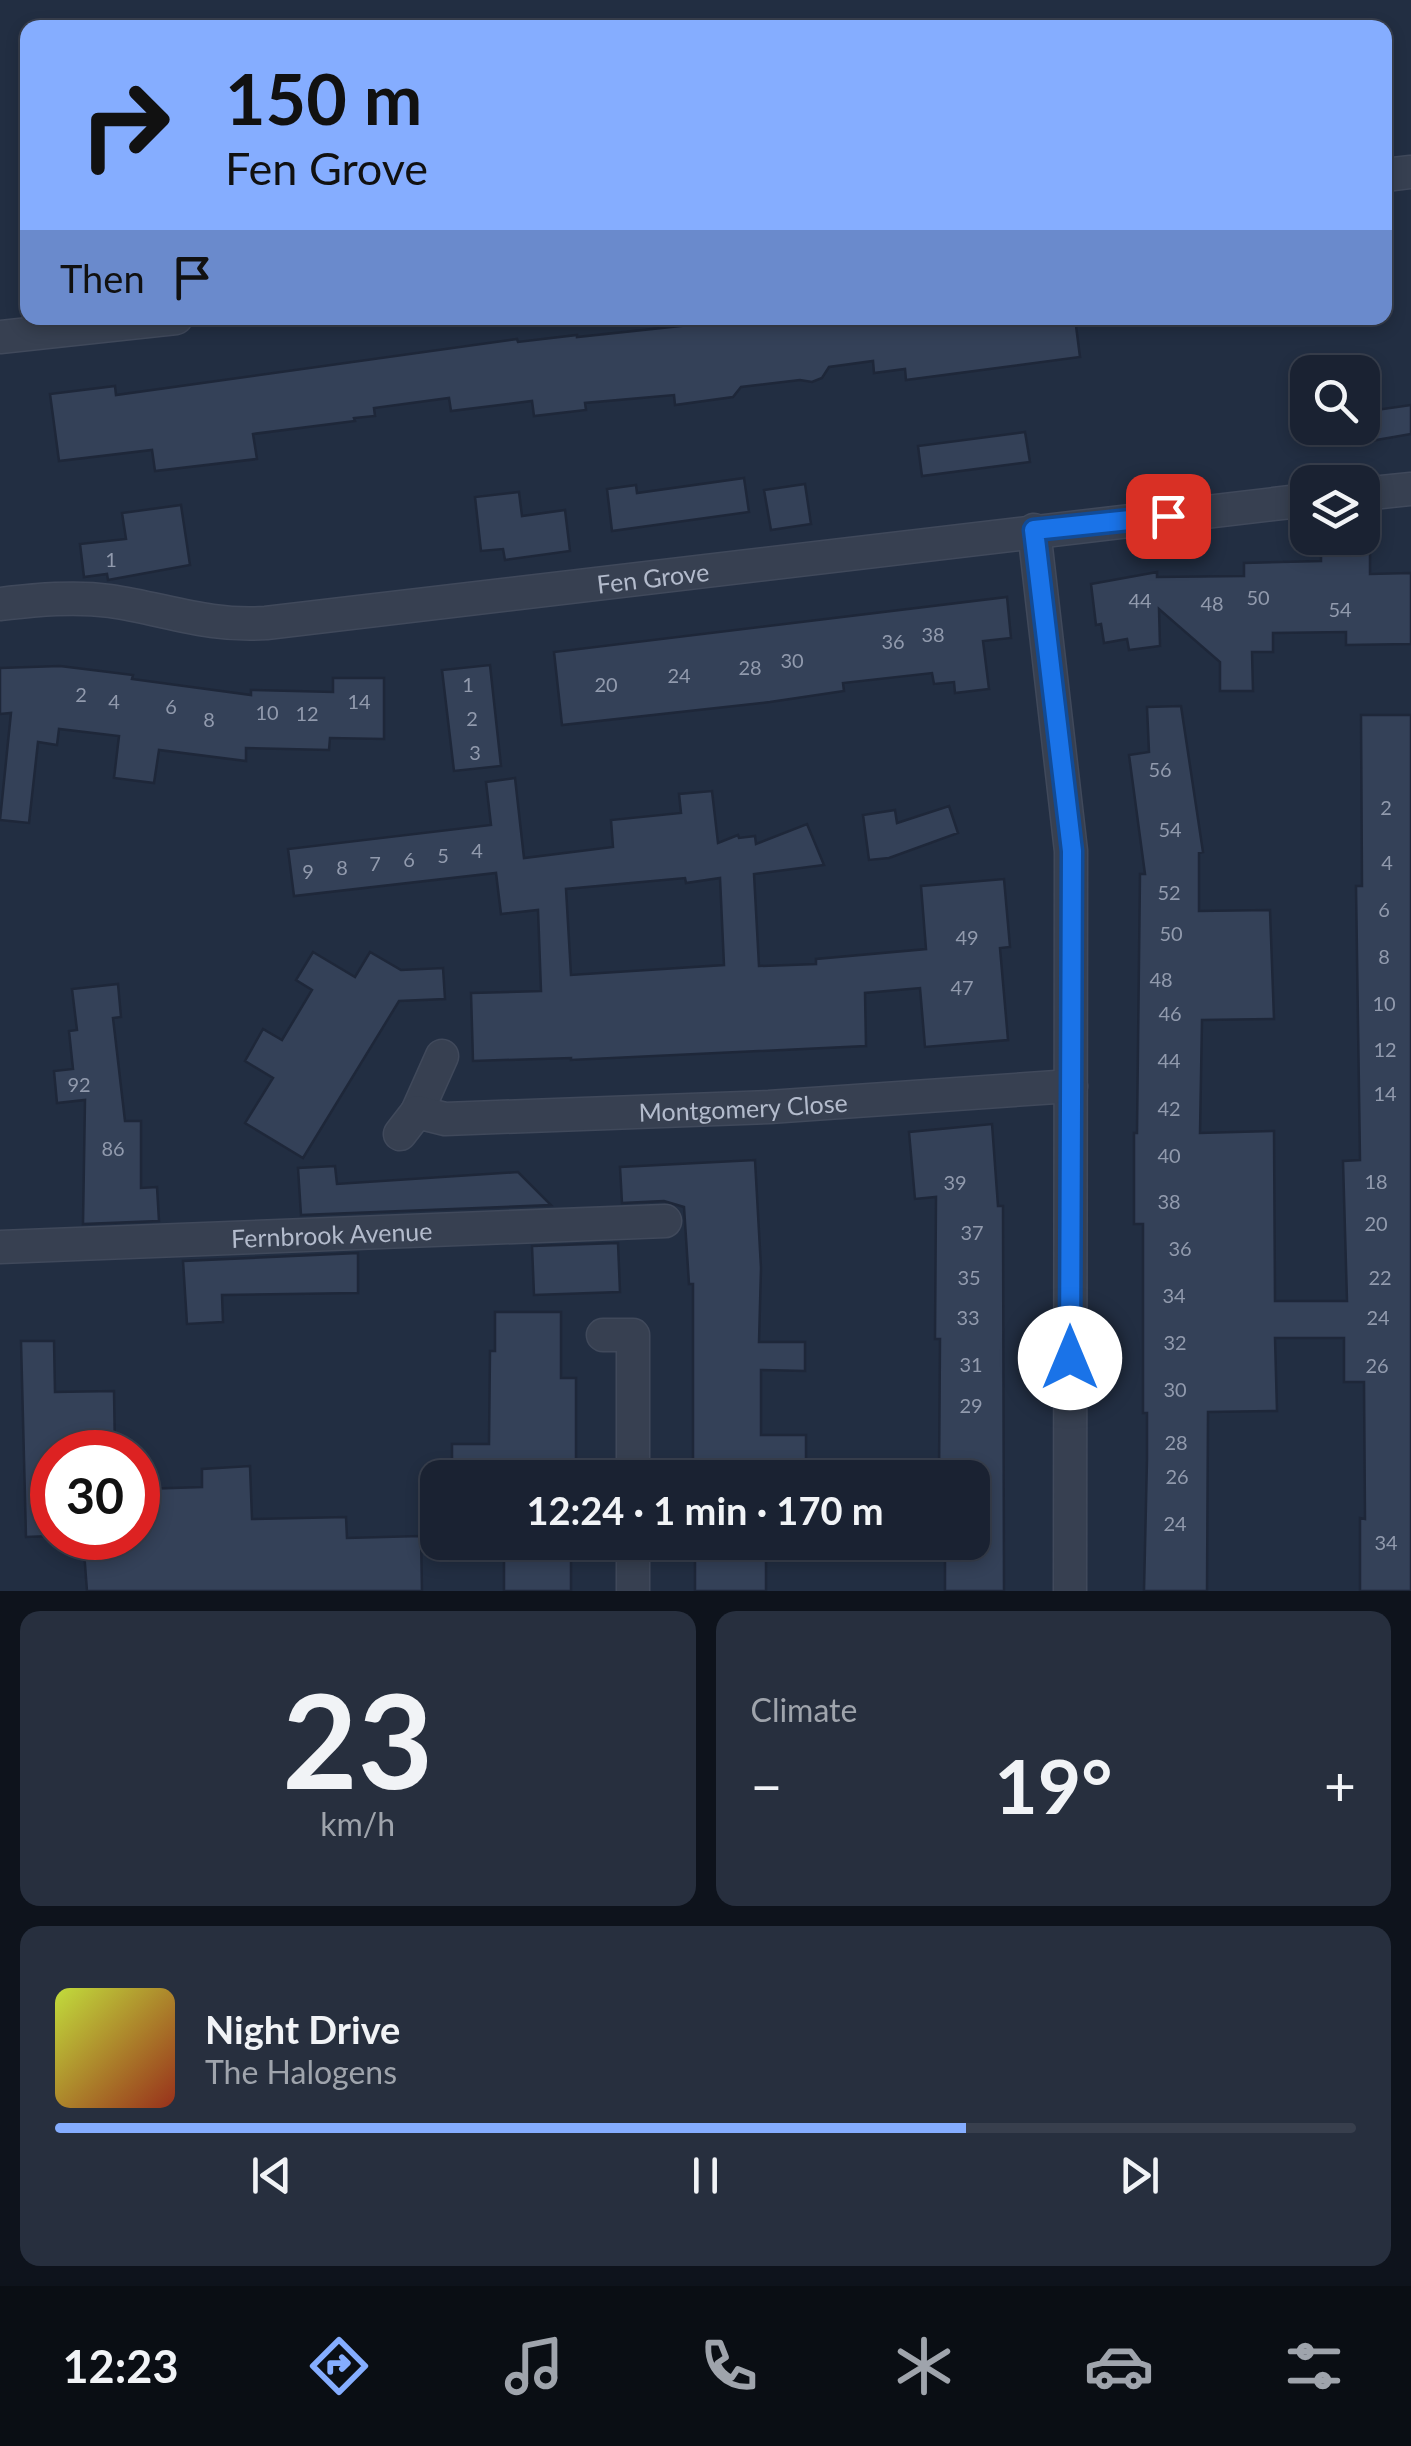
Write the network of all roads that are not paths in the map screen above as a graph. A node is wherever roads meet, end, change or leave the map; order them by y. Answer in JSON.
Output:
{"nodes":[{"id":1,"x":111,"y":325,"type":"edge"},
{"id":2,"x":0,"y":337,"type":"edge"},
{"id":3,"x":1411,"y":489,"type":"edge"},
{"id":4,"x":1380,"y":492,"type":"edge"},
{"id":5,"x":1290,"y":502,"type":"edge"},
{"id":6,"x":1034,"y":530,"type":"junction"},
{"id":7,"x":0,"y":604,"type":"edge"},
{"id":8,"x":442,"y":1056,"type":"dead end"},
{"id":9,"x":1071,"y":1086,"type":"junction"},
{"id":10,"x":664,"y":1221,"type":"dead end"},
{"id":11,"x":0,"y":1247,"type":"edge"},
{"id":12,"x":603,"y":1335,"type":"dead end"},
{"id":13,"x":633,"y":1460,"type":"edge"},
{"id":14,"x":633,"y":1560,"type":"edge"},
{"id":15,"x":632,"y":1591,"type":"edge"},
{"id":16,"x":1070,"y":1591,"type":"edge"}],
"edges":[{"from":1,"to":2,"type":"street"},
{"from":3,"to":4,"type":"street"},
{"from":5,"to":6,"type":"street","name":"Fen Grove"},
{"from":6,"to":7,"type":"street","name":"Fen Grove"},
{"from":6,"to":9,"type":"street"},
{"from":8,"to":9,"type":"street","name":"Montgomery Close"},
{"from":9,"to":16,"type":"street"},
{"from":10,"to":11,"type":"street","name":"Fernbrook Avenue"},
{"from":12,"to":13,"type":"street"},
{"from":14,"to":15,"type":"street"}]}
